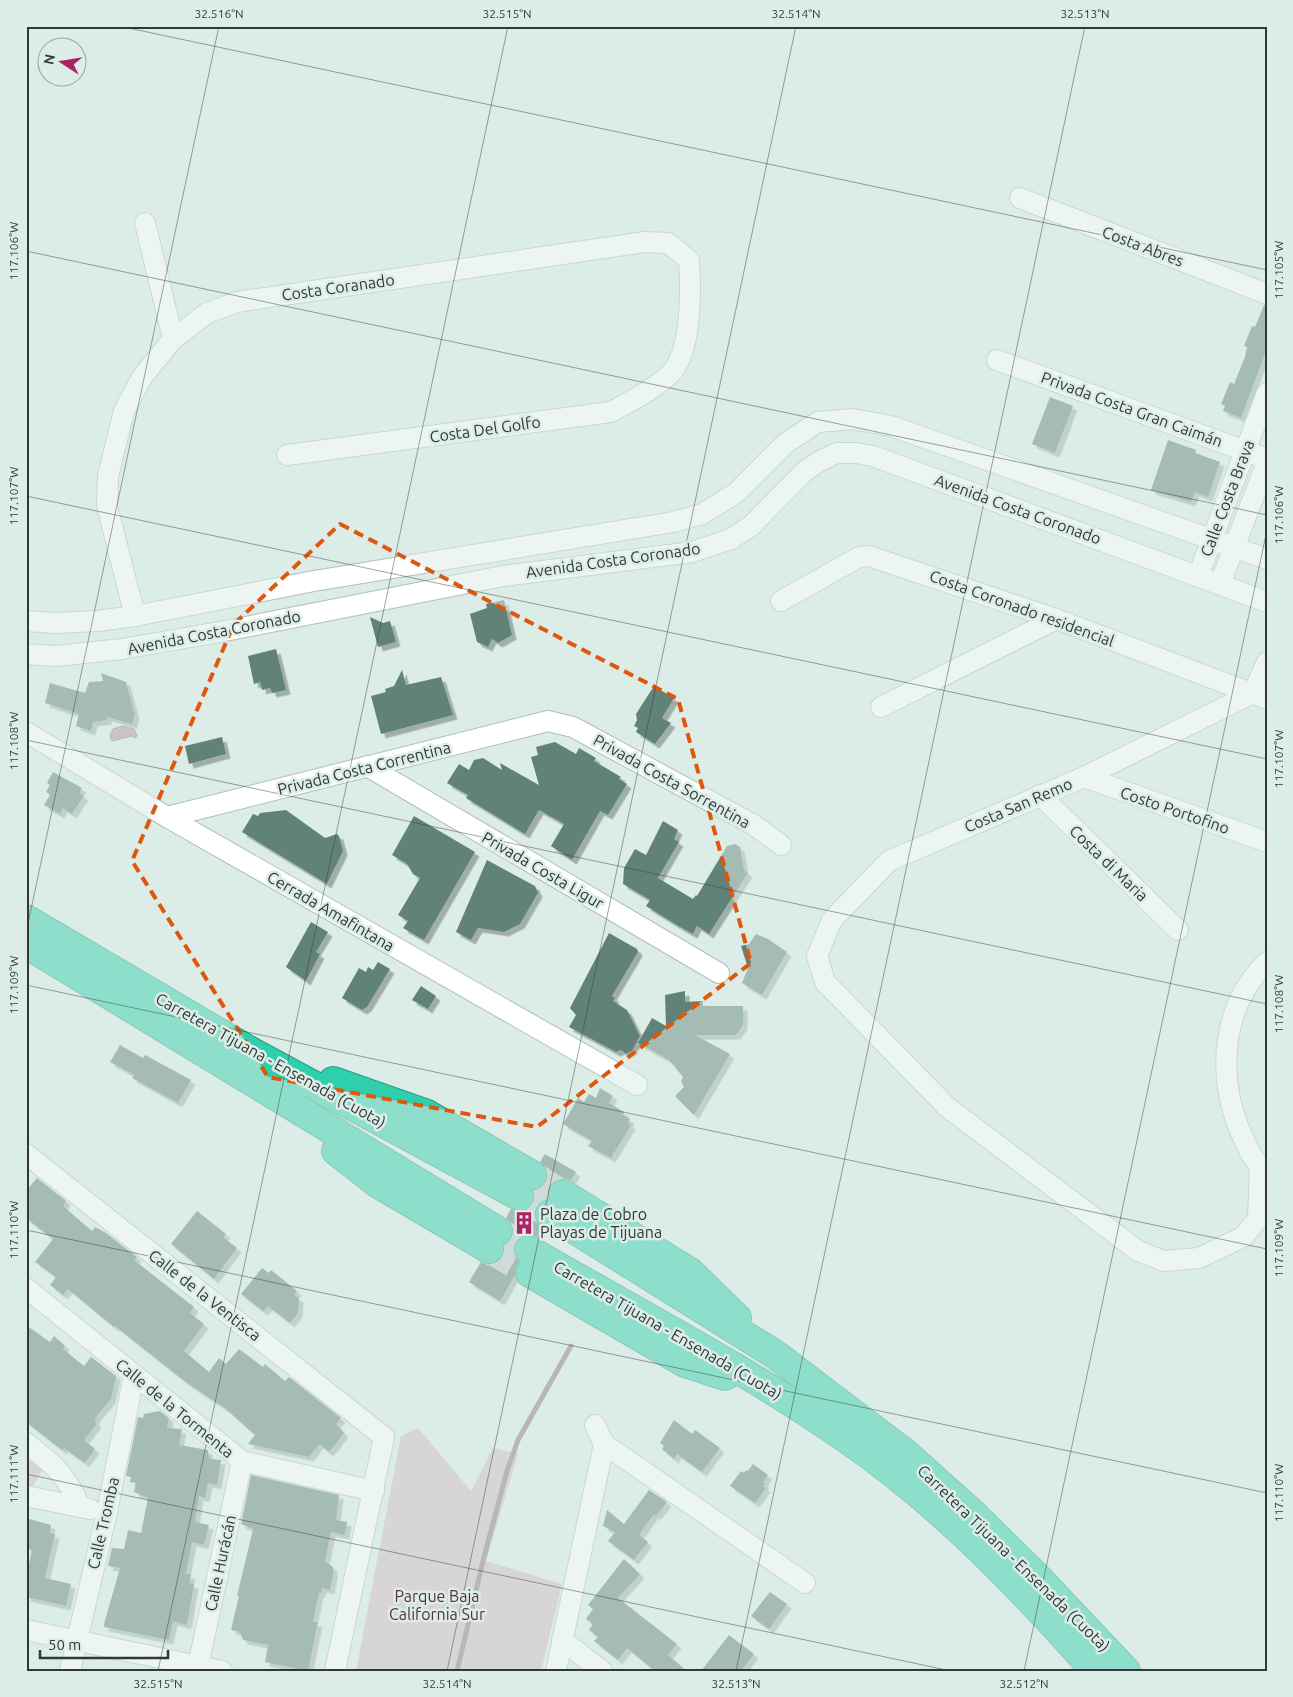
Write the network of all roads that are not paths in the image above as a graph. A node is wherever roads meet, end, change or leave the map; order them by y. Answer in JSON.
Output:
{"nodes":[{"id":1,"x":1020,"y":198,"type":"dead end"},
{"id":2,"x":145,"y":223,"type":"dead end"},
{"id":3,"x":1267,"y":294,"type":"edge"},
{"id":4,"x":173,"y":339,"type":"junction"},
{"id":5,"x":997,"y":360,"type":"dead end"},
{"id":6,"x":672,"y":372,"type":"joint"},
{"id":7,"x":1267,"y":393,"type":"edge"},
{"id":8,"x":1245,"y":451,"type":"junction"},
{"id":9,"x":287,"y":455,"type":"dead end"},
{"id":10,"x":1267,"y":461,"type":"edge"},
{"id":11,"x":1212,"y":538,"type":"junction"},
{"id":12,"x":1234,"y":546,"type":"junction"},
{"id":13,"x":1267,"y":559,"type":"edge"},
{"id":14,"x":1198,"y":576,"type":"junction"},
{"id":15,"x":314,"y":581,"type":"junction"},
{"id":16,"x":1220,"y":584,"type":"junction"},
{"id":17,"x":781,"y":601,"type":"dead end"},
{"id":18,"x":1267,"y":602,"type":"edge"},
{"id":19,"x":320,"y":612,"type":"junction"},
{"id":20,"x":135,"y":616,"type":"junction"},
{"id":21,"x":1056,"y":620,"type":"junction"},
{"id":22,"x":26,"y":621,"type":"edge"},
{"id":23,"x":26,"y":654,"type":"edge"},
{"id":24,"x":1267,"y":662,"type":"edge"},
{"id":25,"x":1260,"y":696,"type":"edge"},
{"id":26,"x":882,"y":707,"type":"dead end"},
{"id":27,"x":561,"y":723,"type":"joint"},
{"id":28,"x":26,"y":732,"type":"edge"},
{"id":29,"x":367,"y":766,"type":"junction"},
{"id":30,"x":1084,"y":778,"type":"junction"},
{"id":31,"x":1040,"y":795,"type":"junction"},
{"id":32,"x":167,"y":818,"type":"junction"},
{"id":33,"x":1267,"y":842,"type":"edge"},
{"id":34,"x":781,"y":845,"type":"dead end"},
{"id":35,"x":26,"y":919,"type":"edge"},
{"id":36,"x":1178,"y":930,"type":"dead end"},
{"id":37,"x":26,"y":944,"type":"edge"},
{"id":38,"x":1267,"y":962,"type":"edge"},
{"id":39,"x":719,"y":973,"type":"dead end"},
{"id":40,"x":637,"y":1085,"type":"dead end"},
{"id":41,"x":26,"y":1154,"type":"edge"},
{"id":42,"x":1263,"y":1172,"type":"edge"},
{"id":43,"x":525,"y":1185,"type":"tunnel mouth"},
{"id":44,"x":556,"y":1204,"type":"tunnel mouth"},
{"id":45,"x":493,"y":1240,"type":"tunnel mouth"},
{"id":46,"x":524,"y":1258,"type":"tunnel mouth"},
{"id":47,"x":26,"y":1288,"type":"edge"},
{"id":48,"x":134,"y":1374,"type":"junction"},
{"id":49,"x":595,"y":1425,"type":"dead end"},
{"id":50,"x":26,"y":1443,"type":"edge"},
{"id":51,"x":604,"y":1444,"type":"junction"},
{"id":52,"x":242,"y":1461,"type":"junction"},
{"id":53,"x":374,"y":1491,"type":"junction"},
{"id":54,"x":26,"y":1496,"type":"edge"},
{"id":55,"x":80,"y":1506,"type":"junction"},
{"id":56,"x":107,"y":1512,"type":"junction"},
{"id":57,"x":805,"y":1583,"type":"dead end"},
{"id":58,"x":26,"y":1630,"type":"edge"},
{"id":59,"x":76,"y":1640,"type":"junction"},
{"id":60,"x":562,"y":1640,"type":"junction"},
{"id":61,"x":198,"y":1666,"type":"junction"},
{"id":62,"x":70,"y":1671,"type":"edge"},
{"id":63,"x":222,"y":1671,"type":"edge"},
{"id":64,"x":335,"y":1671,"type":"edge"},
{"id":65,"x":556,"y":1671,"type":"edge"},
{"id":66,"x":602,"y":1671,"type":"edge"},
{"id":67,"x":1095,"y":1671,"type":"edge"},
{"id":68,"x":1126,"y":1671,"type":"edge"}],
"edges":[{"from":1,"to":3,"type":"street","name":"Costa Abres"},
{"from":2,"to":4,"type":"street"},
{"from":4,"to":6,"type":"street","name":"Costa Coranado"},
{"from":4,"to":20,"type":"street","name":"Costa Coranado"},
{"from":5,"to":8,"type":"street","name":"Privada Costa Gran Caimán"},
{"from":6,"to":9,"type":"street","name":"Costa Del Golfo"},
{"from":7,"to":8,"type":"street","name":"Calle Costa Brava"},
{"from":8,"to":10,"type":"street","name":"Privada Costa Gran Caimán"},
{"from":8,"to":11,"type":"street","name":"Calle Costa Brava"},
{"from":10,"to":12,"type":"street","name":"Calle Costa Brava"},
{"from":11,"to":12,"type":"street","name":"Avenida Costa Coronado"},
{"from":11,"to":14,"type":"street","name":"Calle Costa Brava"},
{"from":11,"to":15,"type":"street","name":"Avenida Costa Coronado"},
{"from":12,"to":13,"type":"street","name":"Avenida Costa Coronado"},
{"from":12,"to":16,"type":"street","name":"Calle Costa Brava"},
{"from":14,"to":16,"type":"street","name":"Avenida Costa Coronado"},
{"from":14,"to":19,"type":"street","name":"Avenida Costa Coronado"},
{"from":15,"to":19,"type":"street"},
{"from":15,"to":20,"type":"street","name":"Avenida Costa Coronado"},
{"from":16,"to":18,"type":"street","name":"Avenida Costa Coronado"},
{"from":17,"to":21,"type":"street","name":"Costa Coronado residencial"},
{"from":19,"to":23,"type":"street","name":"Avenida Costa Coronado"},
{"from":20,"to":22,"type":"street","name":"Avenida Costa Coronado"},
{"from":21,"to":25,"type":"street","name":"Costa Coronado residencial"},
{"from":21,"to":26,"type":"street"},
{"from":24,"to":25,"type":"street"},
{"from":25,"to":30,"type":"street","name":"Costa San Remo"},
{"from":27,"to":29,"type":"street","name":"Privada Costa Correntina"},
{"from":27,"to":34,"type":"street","name":"Privada Costa Sorrentina"},
{"from":28,"to":32,"type":"street","name":"Cerrada Amafintana"},
{"from":29,"to":32,"type":"street","name":"Privada Costa Correntina"},
{"from":29,"to":39,"type":"street","name":"Privada Costa Ligur"},
{"from":30,"to":31,"type":"street","name":"Costa San Remo"},
{"from":30,"to":33,"type":"street","name":"Costo Portofino"},
{"from":31,"to":36,"type":"street","name":"Costa di Maria"},
{"from":31,"to":42,"type":"street","name":"Costa San Remo"},
{"from":32,"to":40,"type":"street","name":"Cerrada Amafintana"},
{"from":35,"to":43,"type":"highway","name":"Carretera Tijuana - Ensenada (Cuota)"},
{"from":37,"to":45,"type":"highway","name":"Carretera Tijuana - Ensenada (Cuota)"},
{"from":38,"to":42,"type":"street"},
{"from":41,"to":53,"type":"street","name":"Calle de la Ventisca"},
{"from":44,"to":68,"type":"highway","name":"Carretera Tijuana - Ensenada (Cuota)"},
{"from":46,"to":67,"type":"highway","name":"Carretera Tijuana - Ensenada (Cuota)"},
{"from":47,"to":48,"type":"street","name":"Calle de la Tormenta"},
{"from":48,"to":52,"type":"street","name":"Calle de la Tormenta"},
{"from":48,"to":56,"type":"street","name":"Calle Tromba"},
{"from":49,"to":51,"type":"street"},
{"from":50,"to":55,"type":"street"},
{"from":51,"to":57,"type":"street"},
{"from":51,"to":60,"type":"street"},
{"from":52,"to":53,"type":"street","name":"Calle de la Tormenta"},
{"from":52,"to":61,"type":"street","name":"Calle Hurácán"},
{"from":53,"to":64,"type":"street"},
{"from":54,"to":55,"type":"street"},
{"from":55,"to":56,"type":"street"},
{"from":56,"to":59,"type":"street","name":"Calle Tromba"},
{"from":58,"to":59,"type":"street"},
{"from":59,"to":61,"type":"street"},
{"from":59,"to":62,"type":"street","name":"Calle Tromba"},
{"from":60,"to":65,"type":"street"},
{"from":60,"to":66,"type":"street"},
{"from":61,"to":63,"type":"street"}]}
